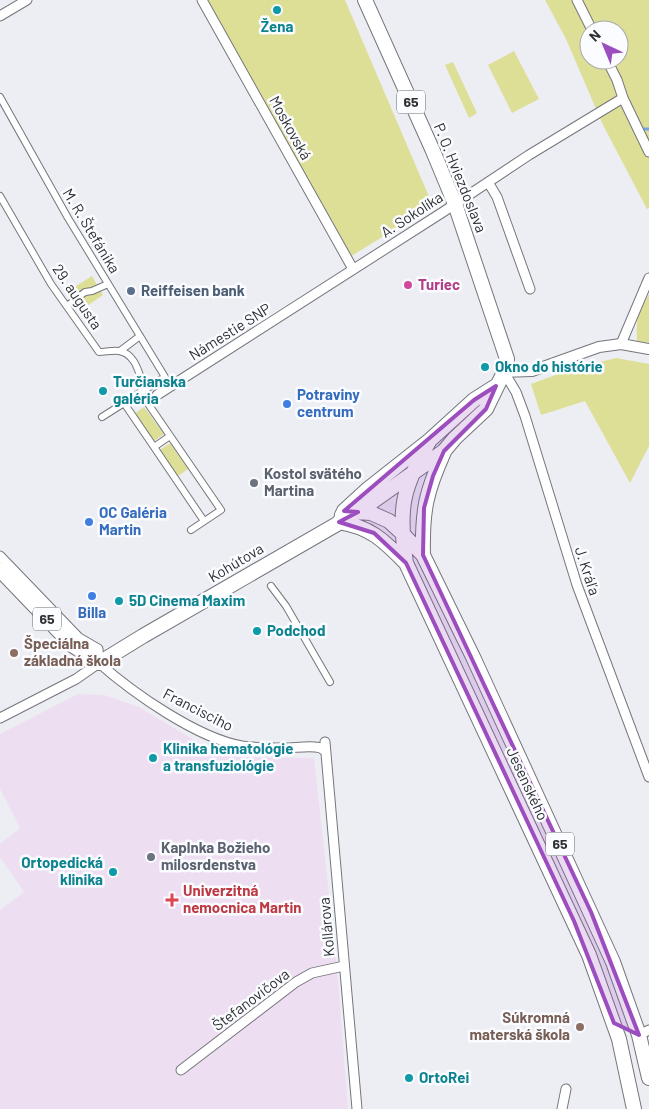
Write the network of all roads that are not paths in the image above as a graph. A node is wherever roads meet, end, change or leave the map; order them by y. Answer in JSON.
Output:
{"nodes":[{"id":1,"x":27,"y":0,"type":"edge"},
{"id":2,"x":202,"y":0,"type":"edge"},
{"id":3,"x":365,"y":0,"type":"edge"},
{"id":4,"x":577,"y":0,"type":"edge"},
{"id":5,"x":0,"y":16,"type":"edge"},
{"id":6,"x":587,"y":20,"type":"edge"},
{"id":7,"x":612,"y":70,"type":"edge"},
{"id":8,"x":0,"y":97,"type":"edge"},
{"id":9,"x":623,"y":98,"type":"junction"},
{"id":10,"x":649,"y":152,"type":"edge"},
{"id":11,"x":488,"y":182,"type":"junction"},
{"id":12,"x":0,"y":196,"type":"edge"},
{"id":13,"x":455,"y":204,"type":"junction"},
{"id":14,"x":353,"y":270,"type":"junction"},
{"id":15,"x":649,"y":278,"type":"edge"},
{"id":16,"x":108,"y":284,"type":"junction"},
{"id":17,"x":530,"y":289,"type":"dead end"},
{"id":18,"x":67,"y":306,"type":"junction"},
{"id":19,"x":292,"y":308,"type":"joint"},
{"id":20,"x":140,"y":336,"type":"junction"},
{"id":21,"x":621,"y":344,"type":"junction"},
{"id":22,"x":649,"y":349,"type":"edge"},
{"id":23,"x":120,"y":351,"type":"junction"},
{"id":24,"x":504,"y":372,"type":"junction"},
{"id":25,"x":496,"y":386,"type":"junction"},
{"id":26,"x":142,"y":390,"type":"junction"},
{"id":27,"x":156,"y":394,"type":"dead end"},
{"id":28,"x":124,"y":403,"type":"junction"},
{"id":29,"x":102,"y":417,"type":"dead end"},
{"id":30,"x":170,"y":436,"type":"junction"},
{"id":31,"x":430,"y":440,"type":"junction"},
{"id":32,"x":154,"y":447,"type":"junction"},
{"id":33,"x":444,"y":451,"type":"junction"},
{"id":34,"x":411,"y":475,"type":"junction"},
{"id":35,"x":358,"y":512,"type":"junction"},
{"id":36,"x":342,"y":516,"type":"junction"},
{"id":37,"x":204,"y":521,"type":"junction"},
{"id":38,"x":191,"y":530,"type":"dead end"},
{"id":39,"x":401,"y":532,"type":"junction"},
{"id":40,"x":423,"y":554,"type":"junction"},
{"id":41,"x":0,"y":556,"type":"edge"},
{"id":42,"x":406,"y":563,"type":"junction"},
{"id":43,"x":0,"y":570,"type":"edge"},
{"id":44,"x":271,"y":586,"type":"dead end"},
{"id":45,"x":99,"y":663,"type":"junction"},
{"id":46,"x":330,"y":682,"type":"dead end"},
{"id":47,"x":0,"y":718,"type":"edge"},
{"id":48,"x":325,"y":747,"type":"joint"},
{"id":49,"x":649,"y":777,"type":"edge"},
{"id":50,"x":344,"y":966,"type":"junction"},
{"id":51,"x":614,"y":1024,"type":"junction"},
{"id":52,"x":644,"y":1032,"type":"edge"},
{"id":53,"x":623,"y":1053,"type":"junction"},
{"id":54,"x":181,"y":1070,"type":"dead end"},
{"id":55,"x":649,"y":1078,"type":"edge"},
{"id":56,"x":566,"y":1089,"type":"dead end"},
{"id":57,"x":357,"y":1109,"type":"edge"},
{"id":58,"x":562,"y":1109,"type":"edge"},
{"id":59,"x":634,"y":1109,"type":"edge"}],
"edges":[{"from":1,"to":5,"type":"street"},
{"from":2,"to":14,"type":"street","name":"Moskovská"},
{"from":3,"to":13,"type":"main road","name":"P. O. Hviezdoslava","number":"65"},
{"from":4,"to":6,"type":"street"},
{"from":7,"to":9,"type":"street"},
{"from":8,"to":16,"type":"street","name":"M. R. Štefánika"},
{"from":9,"to":10,"type":"street"},
{"from":9,"to":11,"type":"street","name":"A. Sokolíka"},
{"from":11,"to":13,"type":"street","name":"A. Sokolíka"},
{"from":11,"to":17,"type":"street"},
{"from":12,"to":18,"type":"street","name":"29. augusta"},
{"from":13,"to":14,"type":"street","name":"A. Sokolíka"},
{"from":13,"to":24,"type":"main road","name":"P. O. Hviezdoslava","number":"65"},
{"from":14,"to":19,"type":"street","name":"A. Sokolíka"},
{"from":15,"to":21,"type":"street"},
{"from":16,"to":18,"type":"street"},
{"from":16,"to":20,"type":"street","name":"M. R. Štefánika"},
{"from":18,"to":23,"type":"street","name":"29. augusta"},
{"from":19,"to":27,"type":"street","name":"Námestie SNP"},
{"from":20,"to":23,"type":"street"},
{"from":20,"to":26,"type":"street","name":"M. R. Štefánika"},
{"from":21,"to":22,"type":"street"},
{"from":21,"to":24,"type":"street"},
{"from":23,"to":26,"type":"street"},
{"from":24,"to":25,"type":"main road","name":"Kohútova","number":"65"},
{"from":24,"to":49,"type":"street","name":"J. Kráľa"},
{"from":25,"to":31,"type":"main road","name":"Kohútova","number":"65"},
{"from":25,"to":33,"type":"main road","name":"Kohútova","number":"65"},
{"from":26,"to":28,"type":"street"},
{"from":26,"to":30,"type":"street"},
{"from":28,"to":29,"type":"street"},
{"from":28,"to":32,"type":"street"},
{"from":30,"to":32,"type":"street"},
{"from":30,"to":37,"type":"street"},
{"from":31,"to":34,"type":"main road","name":"Jesenského","number":"65"},
{"from":31,"to":36,"type":"main road","name":"Kohútova","number":"65"},
{"from":32,"to":37,"type":"street"},
{"from":33,"to":34,"type":"main road","name":"Kohútova","number":"65"},
{"from":33,"to":40,"type":"main road","name":"Jesenského","number":"65"},
{"from":34,"to":35,"type":"main road","name":"Kohútova","number":"65"},
{"from":34,"to":39,"type":"main road","name":"Jesenského","number":"65"},
{"from":35,"to":36,"type":"main road","name":"Kohútova","number":"65"},
{"from":35,"to":39,"type":"main road","name":"Jesenského","number":"65"},
{"from":36,"to":42,"type":"main road","name":"Jesenského","number":"65"},
{"from":36,"to":45,"type":"main road","name":"Kohútova","number":"65"},
{"from":37,"to":38,"type":"street"},
{"from":39,"to":40,"type":"main road","name":"Jesenského","number":"65"},
{"from":39,"to":42,"type":"main road","name":"Jesenského","number":"65"},
{"from":40,"to":52,"type":"main road","name":"Jesenského","number":"65"},
{"from":41,"to":45,"type":"street"},
{"from":42,"to":51,"type":"main road","name":"Jesenského","number":"65"},
{"from":43,"to":45,"type":"main road","number":"65"},
{"from":44,"to":46,"type":"street"},
{"from":45,"to":47,"type":"street"},
{"from":45,"to":48,"type":"street","name":"Francisciho"},
{"from":48,"to":50,"type":"street","name":"Kollárova"},
{"from":50,"to":54,"type":"street","name":"Štefanovičova"},
{"from":50,"to":57,"type":"street","name":"Kollárova"},
{"from":51,"to":52,"type":"main road"},
{"from":51,"to":53,"type":"main road","name":"Jesenského","number":"65"},
{"from":52,"to":53,"type":"main road"},
{"from":52,"to":55,"type":"main road","name":"Jesenského","number":"65"},
{"from":53,"to":59,"type":"main road","name":"Jesenského","number":"65"},
{"from":56,"to":58,"type":"street"}]}
